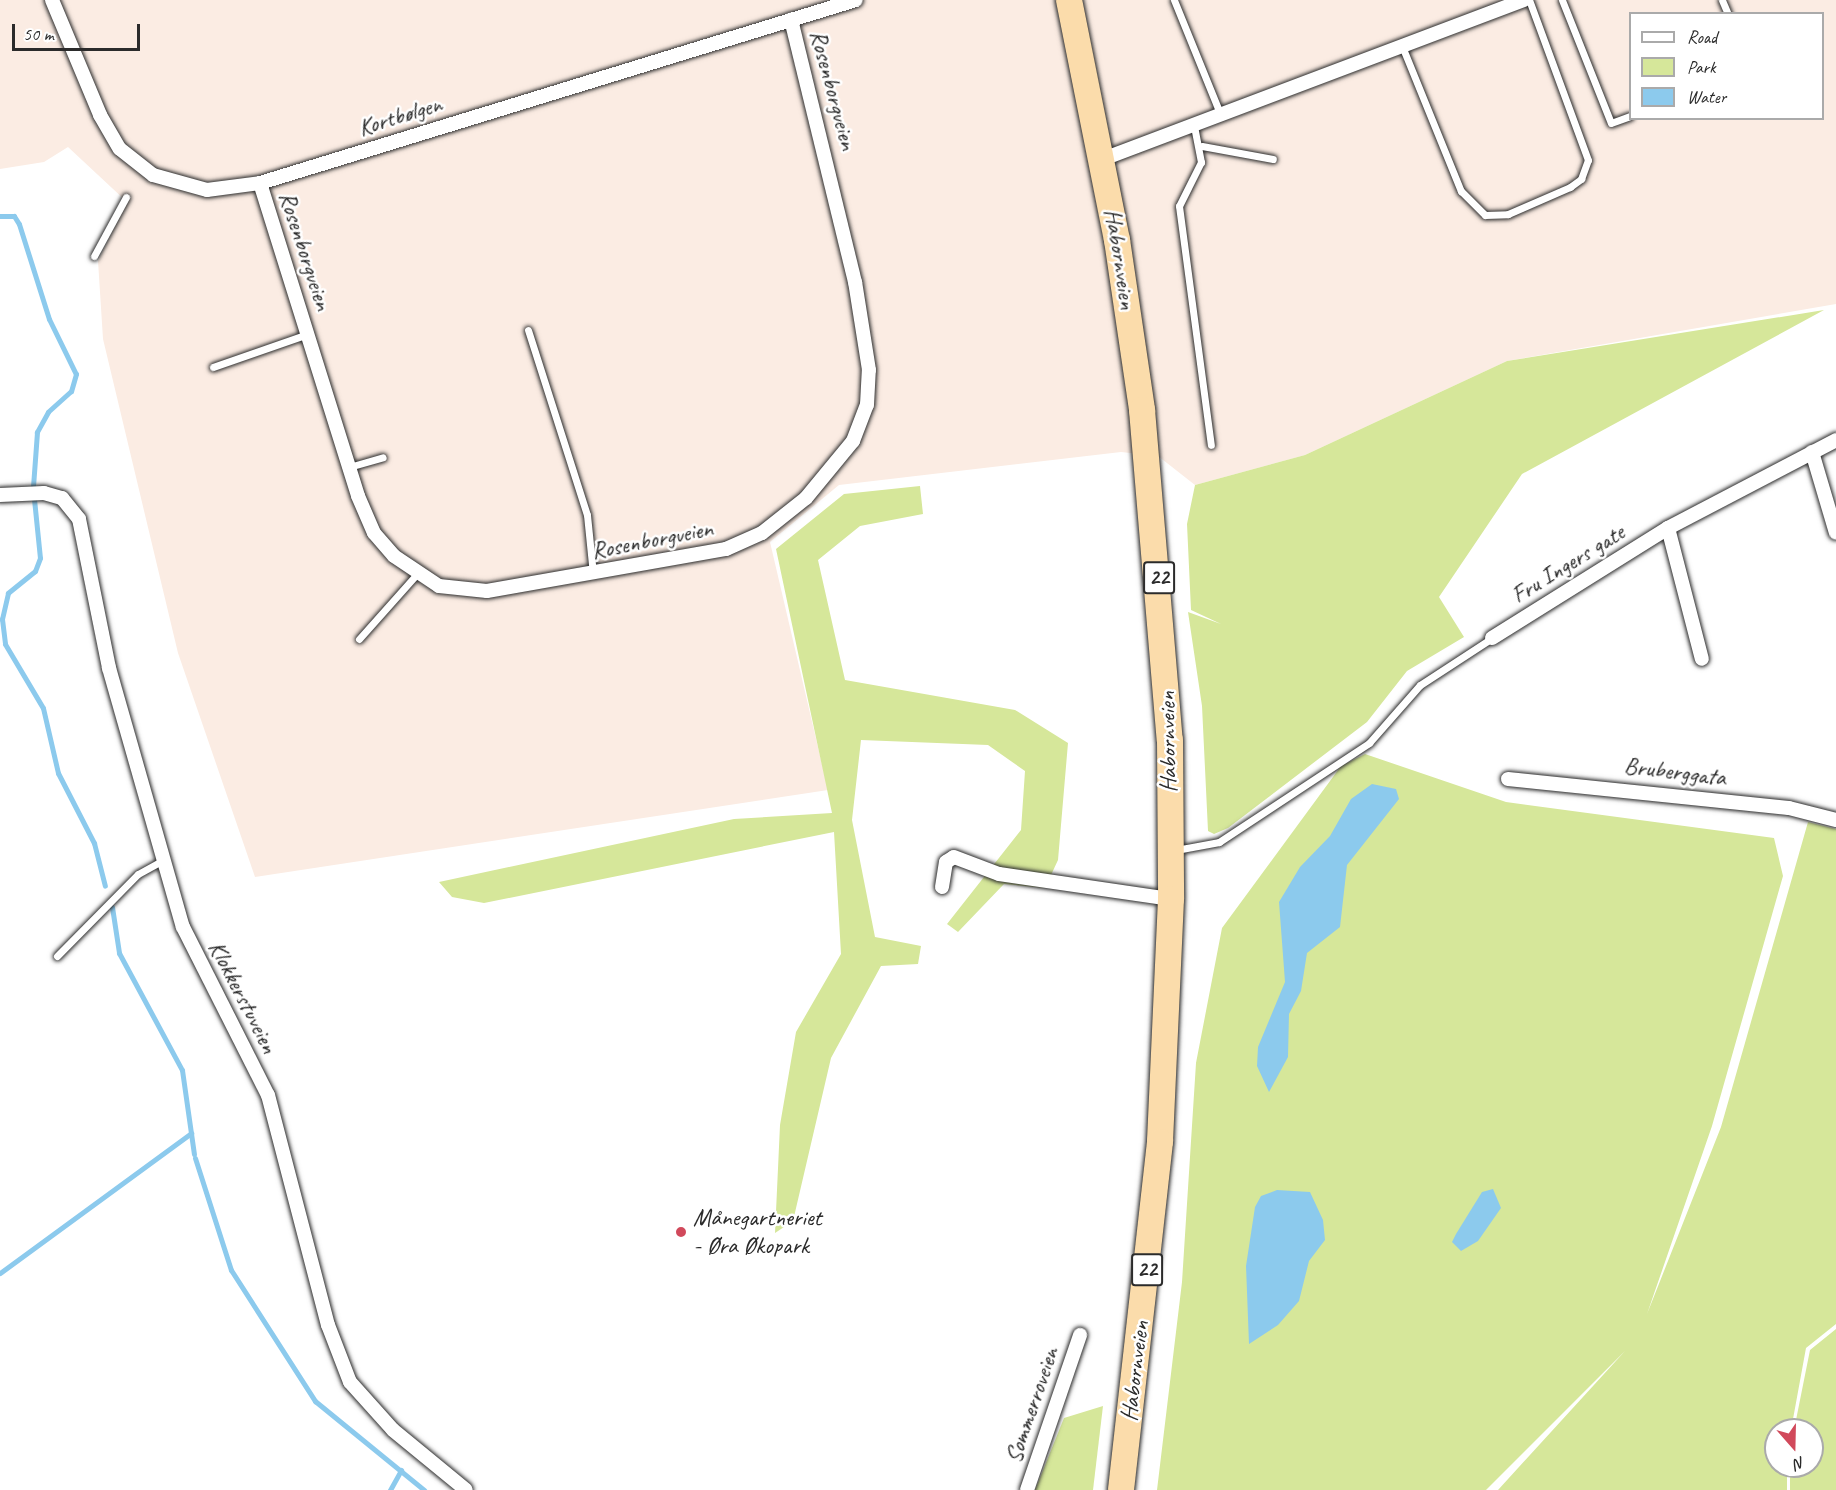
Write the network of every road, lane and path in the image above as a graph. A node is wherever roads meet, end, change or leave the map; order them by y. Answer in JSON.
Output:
{"nodes":[{"id":1,"x":52,"y":0,"type":"edge"},
{"id":2,"x":856,"y":0,"type":"edge"},
{"id":3,"x":1069,"y":0,"type":"edge"},
{"id":4,"x":1174,"y":0,"type":"edge"},
{"id":5,"x":1524,"y":0,"type":"edge"},
{"id":6,"x":1530,"y":0,"type":"edge"},
{"id":7,"x":1562,"y":0,"type":"edge"},
{"id":8,"x":791,"y":20,"type":"junction"},
{"id":9,"x":1402,"y":46,"type":"junction"},
{"id":10,"x":1221,"y":116,"type":"junction"},
{"id":11,"x":1629,"y":116,"type":"edge"},
{"id":12,"x":1194,"y":126,"type":"junction"},
{"id":13,"x":1202,"y":146,"type":"junction"},
{"id":14,"x":1103,"y":159,"type":"junction"},
{"id":15,"x":1273,"y":159,"type":"dead end"},
{"id":16,"x":260,"y":183,"type":"junction"},
{"id":17,"x":126,"y":197,"type":"dead end"},
{"id":18,"x":94,"y":256,"type":"dead end"},
{"id":19,"x":528,"y":330,"type":"dead end"},
{"id":20,"x":308,"y":334,"type":"junction"},
{"id":21,"x":213,"y":367,"type":"dead end"},
{"id":22,"x":1836,"y":440,"type":"edge"},
{"id":23,"x":1211,"y":445,"type":"dead end"},
{"id":24,"x":1812,"y":452,"type":"junction"},
{"id":25,"x":383,"y":457,"type":"dead end"},
{"id":26,"x":349,"y":467,"type":"junction"},
{"id":27,"x":0,"y":495,"type":"edge"},
{"id":28,"x":1668,"y":528,"type":"junction"},
{"id":29,"x":1836,"y":532,"type":"edge"},
{"id":30,"x":417,"y":574,"type":"junction"},
{"id":31,"x":593,"y":574,"type":"junction"},
{"id":32,"x":1492,"y":638,"type":"joint"},
{"id":33,"x":359,"y":639,"type":"dead end"},
{"id":34,"x":1702,"y":659,"type":"dead end"},
{"id":35,"x":1508,"y":778,"type":"dead end"},
{"id":36,"x":1836,"y":820,"type":"edge"},
{"id":37,"x":1171,"y":850,"type":"junction"},
{"id":38,"x":164,"y":860,"type":"junction"},
{"id":39,"x":942,"y":887,"type":"dead end"},
{"id":40,"x":1171,"y":899,"type":"junction"},
{"id":41,"x":57,"y":956,"type":"dead end"},
{"id":42,"x":1080,"y":1335,"type":"dead end"},
{"id":43,"x":466,"y":1490,"type":"edge"},
{"id":44,"x":1027,"y":1490,"type":"edge"},
{"id":45,"x":1121,"y":1490,"type":"edge"}],
"edges":[{"from":1,"to":16,"type":"street","name":"Kortbølgen"},
{"from":2,"to":8,"type":"street","name":"Kortbølgen"},
{"from":3,"to":14,"type":"highway","name":"Habornveien","number":"22"},
{"from":4,"to":10,"type":"lane"},
{"from":5,"to":9,"type":"street"},
{"from":6,"to":9,"type":"lane"},
{"from":7,"to":11,"type":"lane"},
{"from":8,"to":16,"type":"street","name":"Kortbølgen"},
{"from":8,"to":31,"type":"street","name":"Rosenborgveien"},
{"from":9,"to":10,"type":"street"},
{"from":10,"to":12,"type":"street"},
{"from":12,"to":13,"type":"lane"},
{"from":12,"to":14,"type":"street"},
{"from":13,"to":15,"type":"lane"},
{"from":13,"to":23,"type":"lane"},
{"from":14,"to":37,"type":"highway","name":"Habornveien","number":"22"},
{"from":16,"to":20,"type":"street","name":"Rosenborgveien"},
{"from":17,"to":18,"type":"lane"},
{"from":19,"to":31,"type":"lane"},
{"from":20,"to":21,"type":"lane"},
{"from":20,"to":26,"type":"street","name":"Rosenborgveien"},
{"from":22,"to":24,"type":"street","name":"Fru Ingers gate"},
{"from":24,"to":28,"type":"street","name":"Fru Ingers gate"},
{"from":24,"to":29,"type":"street"},
{"from":25,"to":26,"type":"lane"},
{"from":26,"to":30,"type":"street","name":"Rosenborgveien"},
{"from":27,"to":38,"type":"street","name":"Klokkerstuveien"},
{"from":28,"to":32,"type":"street","name":"Fru Ingers gate"},
{"from":28,"to":34,"type":"street"},
{"from":30,"to":31,"type":"street","name":"Rosenborgveien"},
{"from":30,"to":33,"type":"lane"},
{"from":32,"to":37,"type":"lane"},
{"from":35,"to":36,"type":"street","name":"Bruberggata"},
{"from":37,"to":40,"type":"highway","name":"Habornveien","number":"22"},
{"from":38,"to":41,"type":"lane"},
{"from":38,"to":43,"type":"street","name":"Klokkerstuveien"},
{"from":39,"to":40,"type":"street"},
{"from":40,"to":45,"type":"highway","name":"Habornveien","number":"22"},
{"from":42,"to":44,"type":"street","name":"Sommerroveien"}]}
